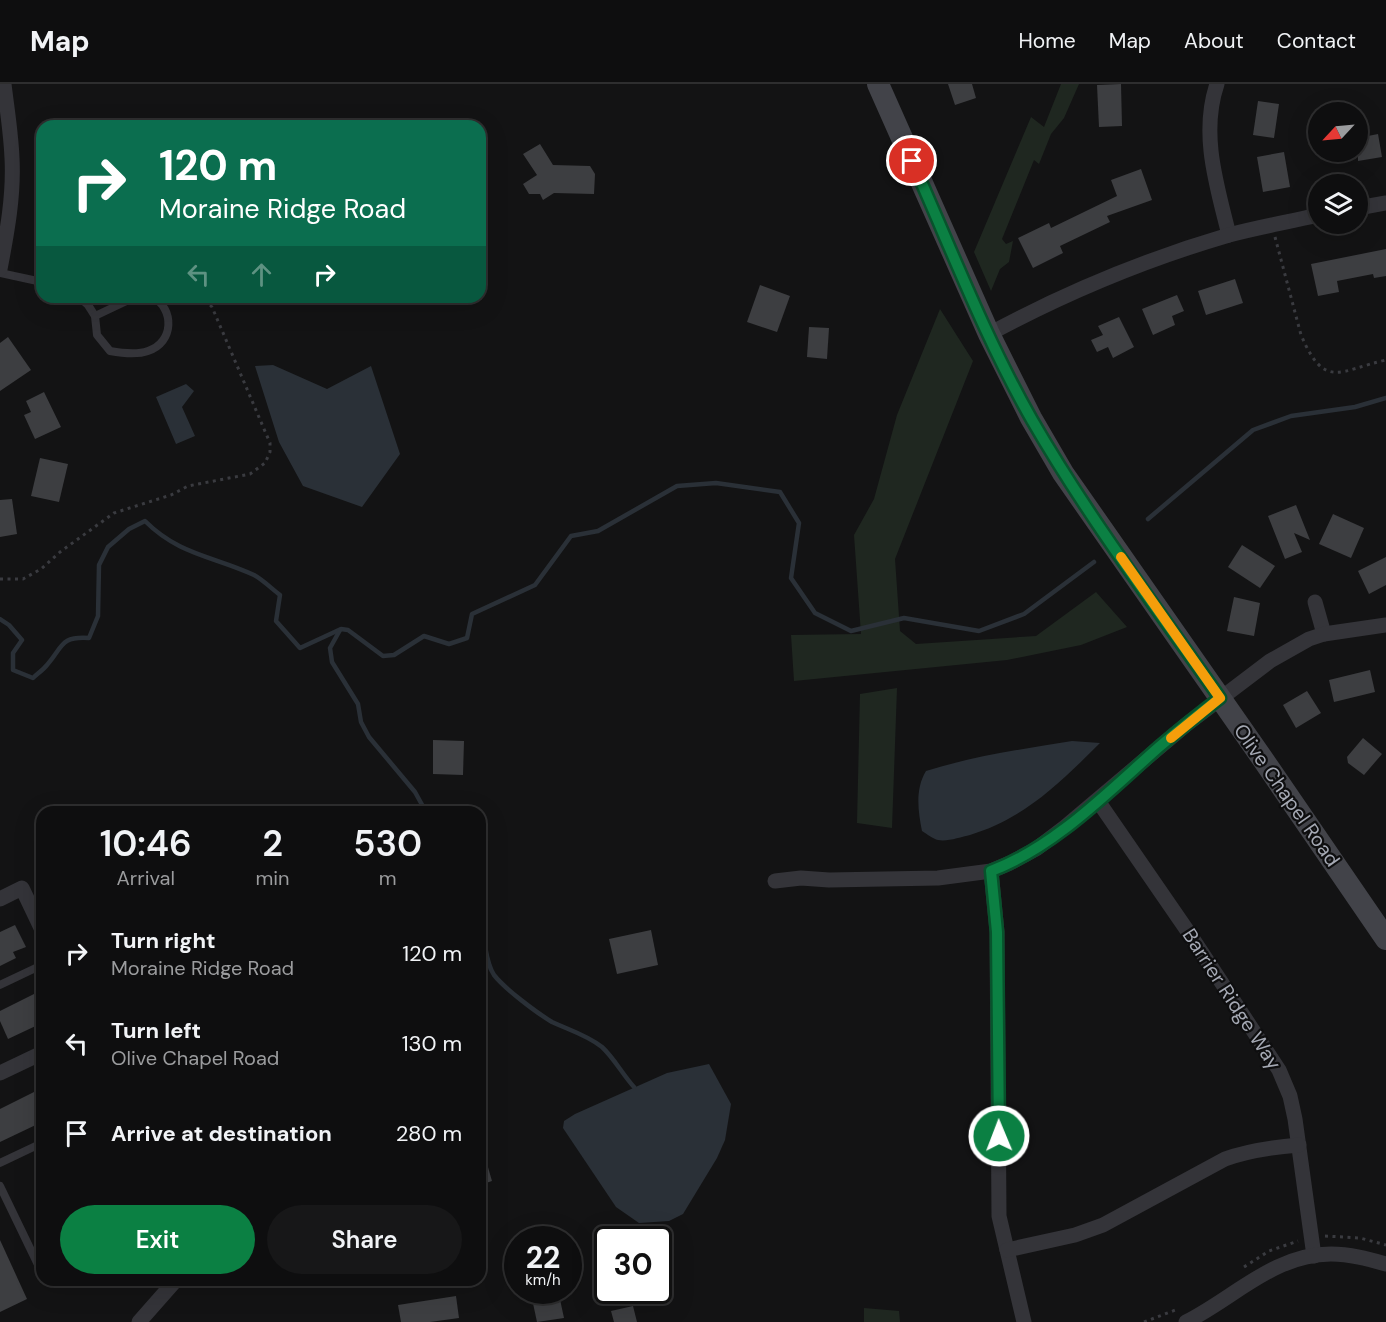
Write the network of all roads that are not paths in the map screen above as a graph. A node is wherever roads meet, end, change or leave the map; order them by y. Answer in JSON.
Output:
{"nodes":[{"id":1,"x":4,"y":84,"type":"edge"},
{"id":2,"x":878,"y":84,"type":"edge"},
{"id":3,"x":1217,"y":84,"type":"edge"},
{"id":4,"x":1386,"y":204,"type":"edge"},
{"id":5,"x":1368,"y":207,"type":"edge"},
{"id":6,"x":1308,"y":217,"type":"edge"},
{"id":7,"x":1229,"y":236,"type":"junction"},
{"id":8,"x":0,"y":271,"type":"edge"},
{"id":9,"x":36,"y":280,"type":"edge"},
{"id":10,"x":86,"y":303,"type":"edge"},
{"id":11,"x":122,"y":303,"type":"edge"},
{"id":12,"x":162,"y":303,"type":"edge"},
{"id":13,"x":95,"y":316,"type":"junction"},
{"id":14,"x":989,"y":334,"type":"junction"},
{"id":15,"x":1315,"y":602,"type":"dead end"},
{"id":16,"x":1386,"y":625,"type":"edge"},
{"id":17,"x":1324,"y":634,"type":"junction"},
{"id":18,"x":1220,"y":698,"type":"junction"},
{"id":19,"x":1098,"y":801,"type":"junction"},
{"id":20,"x":991,"y":871,"type":"junction"},
{"id":21,"x":775,"y":881,"type":"dead end"},
{"id":22,"x":0,"y":899,"type":"edge"},
{"id":23,"x":36,"y":917,"type":"edge"},
{"id":24,"x":1386,"y":939,"type":"edge"},
{"id":25,"x":36,"y":968,"type":"edge"},
{"id":26,"x":0,"y":985,"type":"edge"},
{"id":27,"x":36,"y":1056,"type":"edge"},
{"id":28,"x":0,"y":1073,"type":"edge"},
{"id":29,"x":1299,"y":1145,"type":"junction"},
{"id":30,"x":36,"y":1146,"type":"edge"},
{"id":31,"x":0,"y":1163,"type":"edge"},
{"id":32,"x":0,"y":1186,"type":"edge"},
{"id":33,"x":1007,"y":1250,"type":"junction"},
{"id":34,"x":1314,"y":1256,"type":"junction"},
{"id":35,"x":36,"y":1261,"type":"edge"},
{"id":36,"x":1386,"y":1264,"type":"edge"},
{"id":37,"x":171,"y":1286,"type":"edge"},
{"id":38,"x":139,"y":1322,"type":"edge"},
{"id":39,"x":1024,"y":1322,"type":"edge"},
{"id":40,"x":1186,"y":1322,"type":"edge"}],
"edges":[{"from":1,"to":8,"type":"street"},
{"from":2,"to":14,"type":"main road","name":"Olive Chapel Road"},
{"from":3,"to":7,"type":"street"},
{"from":4,"to":5,"type":"street"},
{"from":6,"to":7,"type":"street"},
{"from":7,"to":14,"type":"street"},
{"from":8,"to":9,"type":"lane"},
{"from":10,"to":13,"type":"lane"},
{"from":11,"to":13,"type":"lane"},
{"from":12,"to":13,"type":"lane"},
{"from":14,"to":18,"type":"main road","name":"Olive Chapel Road"},
{"from":15,"to":17,"type":"street"},
{"from":16,"to":17,"type":"street"},
{"from":17,"to":18,"type":"street"},
{"from":18,"to":19,"type":"street"},
{"from":18,"to":24,"type":"main road","name":"Olive Chapel Road"},
{"from":19,"to":20,"type":"street"},
{"from":19,"to":29,"type":"street","name":"Barrier Ridge Way"},
{"from":20,"to":21,"type":"street"},
{"from":20,"to":33,"type":"street"},
{"from":22,"to":23,"type":"street"},
{"from":25,"to":26,"type":"lane"},
{"from":27,"to":28,"type":"street"},
{"from":29,"to":33,"type":"street"},
{"from":29,"to":34,"type":"street","name":"Barrier Ridge Way"},
{"from":30,"to":31,"type":"lane"},
{"from":32,"to":35,"type":"lane"},
{"from":33,"to":39,"type":"street"},
{"from":34,"to":36,"type":"street"},
{"from":34,"to":40,"type":"street"},
{"from":37,"to":38,"type":"street"}]}
